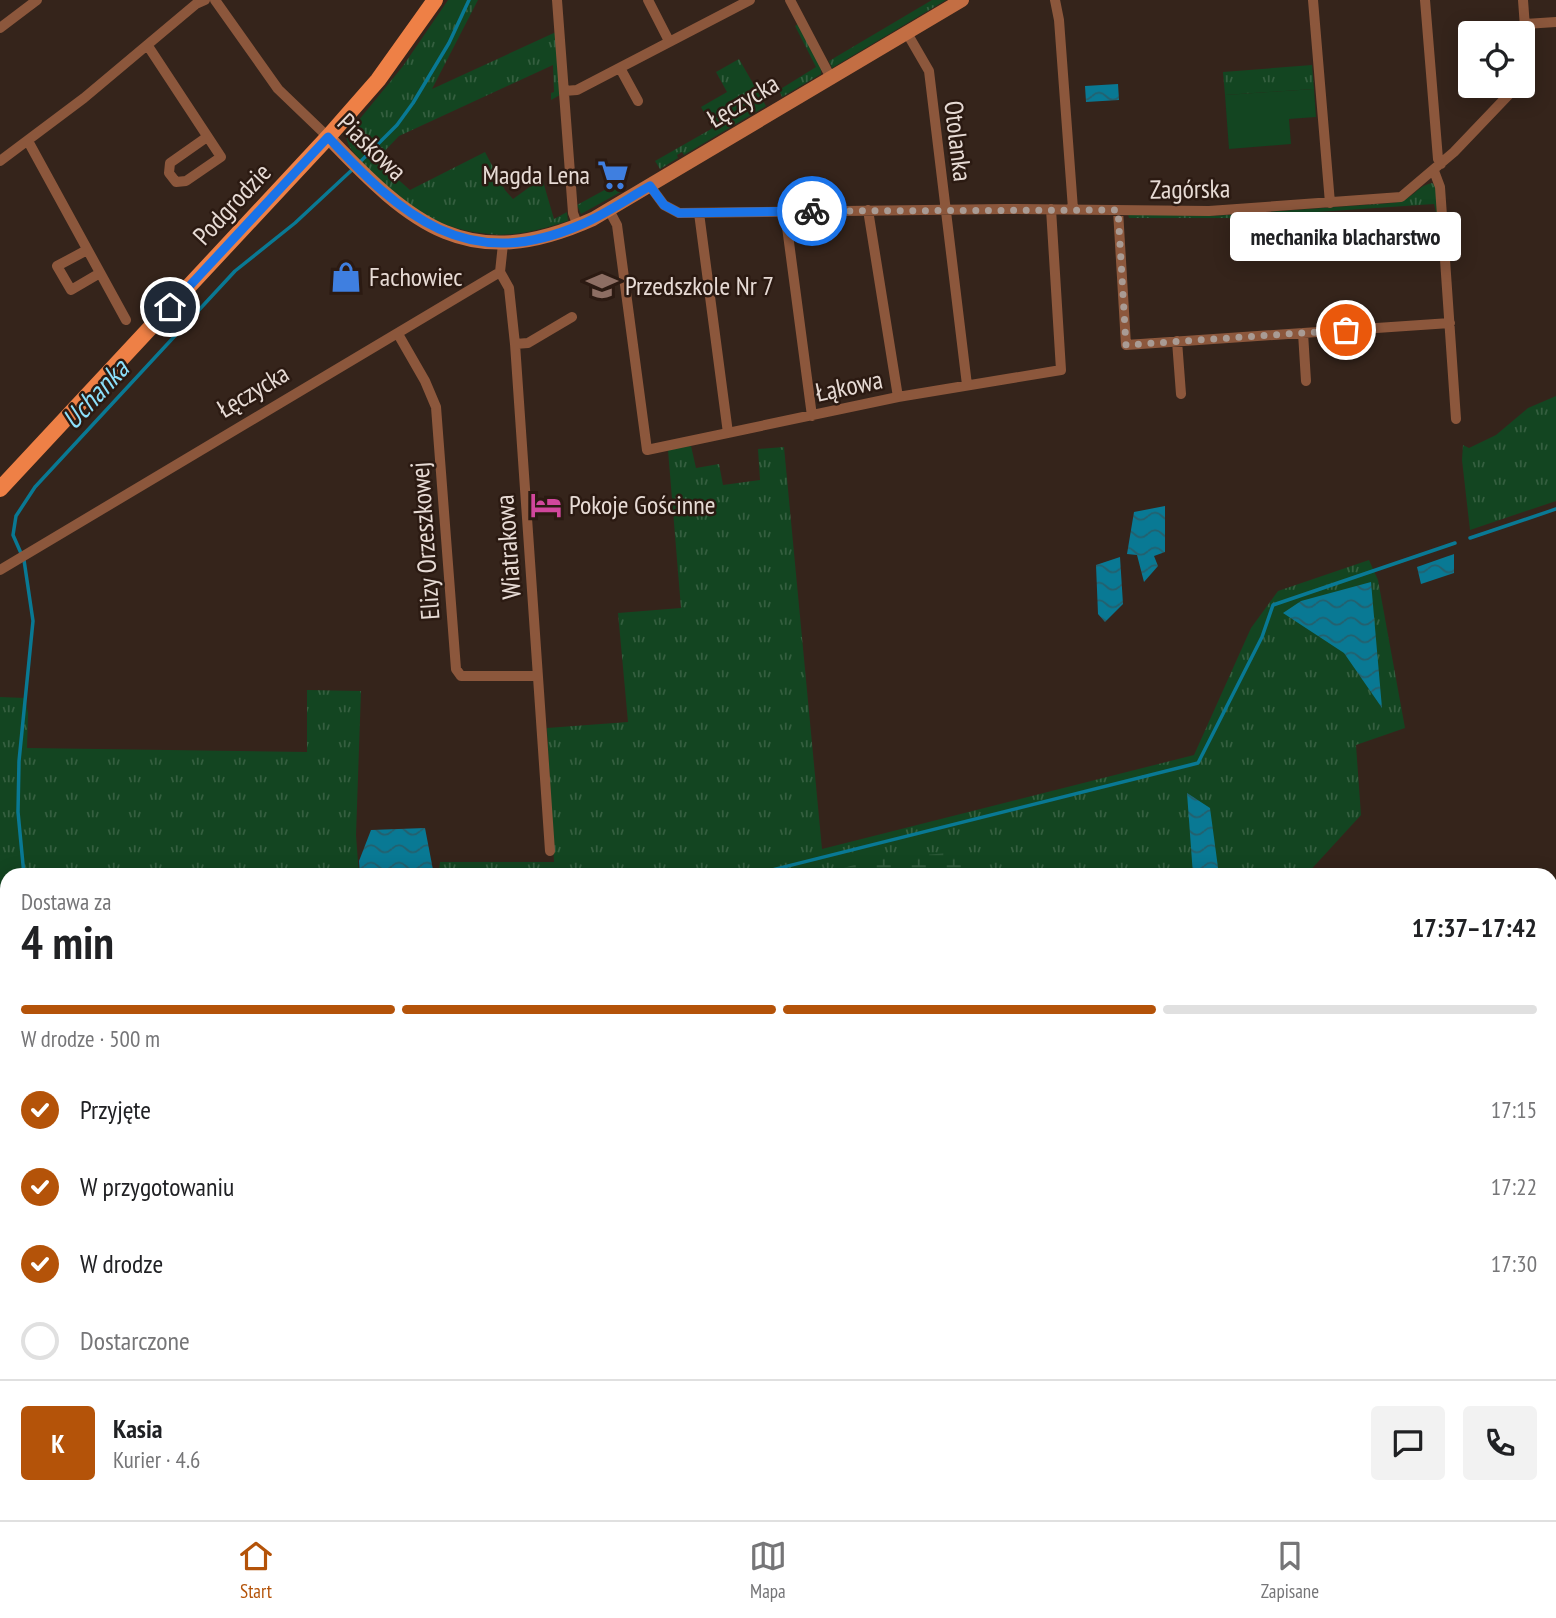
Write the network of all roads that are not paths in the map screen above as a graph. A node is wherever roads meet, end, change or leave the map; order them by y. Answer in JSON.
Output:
{"nodes":[{"id":1,"x":37,"y":0,"type":"edge"},
{"id":2,"x":205,"y":0,"type":"edge"},
{"id":3,"x":215,"y":0,"type":"edge"},
{"id":4,"x":435,"y":0,"type":"edge"},
{"id":5,"x":558,"y":0,"type":"edge"},
{"id":6,"x":648,"y":0,"type":"edge"},
{"id":7,"x":750,"y":0,"type":"edge"},
{"id":8,"x":790,"y":0,"type":"edge"},
{"id":9,"x":962,"y":0,"type":"edge"},
{"id":10,"x":1055,"y":0,"type":"edge"},
{"id":11,"x":1313,"y":0,"type":"edge"},
{"id":12,"x":1425,"y":0,"type":"edge"},
{"id":13,"x":1523,"y":0,"type":"edge"},
{"id":14,"x":1525,"y":21,"type":"edge"},
{"id":15,"x":1556,"y":22,"type":"edge"},
{"id":16,"x":1535,"y":23,"type":"edge"},
{"id":17,"x":0,"y":28,"type":"edge"},
{"id":18,"x":907,"y":33,"type":"junction"},
{"id":19,"x":669,"y":41,"type":"junction"},
{"id":20,"x":148,"y":46,"type":"junction"},
{"id":21,"x":620,"y":68,"type":"junction"},
{"id":22,"x":831,"y":78,"type":"junction"},
{"id":23,"x":564,"y":90,"type":"junction"},
{"id":24,"x":1505,"y":98,"type":"edge"},
{"id":25,"x":638,"y":101,"type":"dead end"},
{"id":26,"x":207,"y":136,"type":"junction"},
{"id":27,"x":328,"y":137,"type":"junction"},
{"id":28,"x":28,"y":141,"type":"junction"},
{"id":29,"x":0,"y":160,"type":"edge"},
{"id":30,"x":1437,"y":168,"type":"junction"},
{"id":31,"x":650,"y":186,"type":"junction"},
{"id":32,"x":1330,"y":203,"type":"junction"},
{"id":33,"x":946,"y":209,"type":"junction"},
{"id":34,"x":1051,"y":209,"type":"junction"},
{"id":35,"x":1073,"y":209,"type":"junction"},
{"id":36,"x":609,"y":210,"type":"junction"},
{"id":37,"x":868,"y":210,"type":"junction"},
{"id":38,"x":1118,"y":210,"type":"junction"},
{"id":39,"x":785,"y":212,"type":"junction"},
{"id":40,"x":699,"y":213,"type":"junction"},
{"id":41,"x":578,"y":226,"type":"junction"},
{"id":42,"x":546,"y":237,"type":"joint"},
{"id":43,"x":503,"y":244,"type":"junction"},
{"id":44,"x":87,"y":250,"type":"junction"},
{"id":45,"x":500,"y":272,"type":"junction"},
{"id":46,"x":100,"y":273,"type":"junction"},
{"id":47,"x":572,"y":317,"type":"dead end"},
{"id":48,"x":126,"y":320,"type":"dead end"},
{"id":49,"x":1450,"y":323,"type":"junction"},
{"id":50,"x":1303,"y":333,"type":"junction"},
{"id":51,"x":398,"y":334,"type":"junction"},
{"id":52,"x":1177,"y":341,"type":"junction"},
{"id":53,"x":515,"y":344,"type":"junction"},
{"id":54,"x":1306,"y":381,"type":"dead end"},
{"id":55,"x":967,"y":384,"type":"junction"},
{"id":56,"x":1181,"y":394,"type":"dead end"},
{"id":57,"x":898,"y":397,"type":"junction"},
{"id":58,"x":811,"y":416,"type":"junction"},
{"id":59,"x":1456,"y":419,"type":"dead end"},
{"id":60,"x":728,"y":433,"type":"junction"},
{"id":61,"x":0,"y":489,"type":"edge"},
{"id":62,"x":4,"y":567,"type":"edge"},
{"id":63,"x":538,"y":676,"type":"junction"},
{"id":64,"x":550,"y":851,"type":"dead end"}],
"edges":[{"from":1,"to":17,"type":"street"},
{"from":2,"to":20,"type":"street"},
{"from":3,"to":27,"type":"street","name":"Piaskowa"},
{"from":4,"to":27,"type":"main road","name":"Podgrodzie"},
{"from":5,"to":23,"type":"street"},
{"from":6,"to":19,"type":"street"},
{"from":7,"to":19,"type":"street"},
{"from":8,"to":22,"type":"street"},
{"from":9,"to":18,"type":"main road","name":"Łęczycka"},
{"from":10,"to":35,"type":"street"},
{"from":11,"to":32,"type":"street"},
{"from":12,"to":30,"type":"street"},
{"from":13,"to":14,"type":"street"},
{"from":15,"to":16,"type":"street"},
{"from":18,"to":22,"type":"main road","name":"Łęczycka"},
{"from":18,"to":33,"type":"street","name":"Otolanka"},
{"from":19,"to":21,"type":"street"},
{"from":20,"to":26,"type":"street"},
{"from":20,"to":28,"type":"street"},
{"from":21,"to":23,"type":"street"},
{"from":21,"to":25,"type":"street"},
{"from":22,"to":31,"type":"main road","name":"Łęczycka"},
{"from":23,"to":41,"type":"street"},
{"from":24,"to":30,"type":"street","name":"Zagórska"},
{"from":26,"to":26,"type":"street"},
{"from":27,"to":43,"type":"main road","name":"Piaskowa"},
{"from":27,"to":61,"type":"main road","name":"Podgrodzie"},
{"from":28,"to":29,"type":"street"},
{"from":28,"to":44,"type":"street"},
{"from":30,"to":32,"type":"street","name":"Zagórska"},
{"from":30,"to":49,"type":"street"},
{"from":31,"to":36,"type":"main road","name":"Łęczycka"},
{"from":31,"to":40,"type":"street","name":"Zagórska"},
{"from":32,"to":38,"type":"street","name":"Zagórska"},
{"from":33,"to":34,"type":"street","name":"Zagórska"},
{"from":33,"to":37,"type":"street","name":"Zagórska"},
{"from":33,"to":55,"type":"street","name":"Otolanka"},
{"from":34,"to":35,"type":"street","name":"Zagórska"},
{"from":34,"to":55,"type":"street","name":"Łąkowa"},
{"from":35,"to":38,"type":"street","name":"Zagórska"},
{"from":36,"to":41,"type":"main road","name":"Łęczycka"},
{"from":36,"to":60,"type":"street","name":"Łąkowa"},
{"from":37,"to":39,"type":"street","name":"Zagórska"},
{"from":37,"to":57,"type":"street"},
{"from":38,"to":52,"type":"street"},
{"from":39,"to":40,"type":"street","name":"Zagórska"},
{"from":39,"to":58,"type":"street"},
{"from":40,"to":60,"type":"street"},
{"from":41,"to":42,"type":"main road","name":"Łęczycka"},
{"from":42,"to":43,"type":"main road","name":"Piaskowa"},
{"from":43,"to":45,"type":"street","name":"Wiatrakowa"},
{"from":44,"to":46,"type":"street"},
{"from":44,"to":46,"type":"street"},
{"from":45,"to":51,"type":"street","name":"Łęczycka"},
{"from":45,"to":53,"type":"street","name":"Wiatrakowa"},
{"from":46,"to":48,"type":"street"},
{"from":47,"to":53,"type":"street"},
{"from":49,"to":50,"type":"street"},
{"from":49,"to":59,"type":"street"},
{"from":50,"to":52,"type":"street"},
{"from":50,"to":54,"type":"street"},
{"from":51,"to":62,"type":"street","name":"Łęczycka"},
{"from":51,"to":63,"type":"street","name":"Elizy Orzeszkowej"},
{"from":52,"to":56,"type":"street"},
{"from":53,"to":63,"type":"street","name":"Wiatrakowa"},
{"from":55,"to":57,"type":"street","name":"Łąkowa"},
{"from":57,"to":58,"type":"street","name":"Łąkowa"},
{"from":58,"to":60,"type":"street","name":"Łąkowa"},
{"from":63,"to":64,"type":"street","name":"Wiatrakowa"}]}
